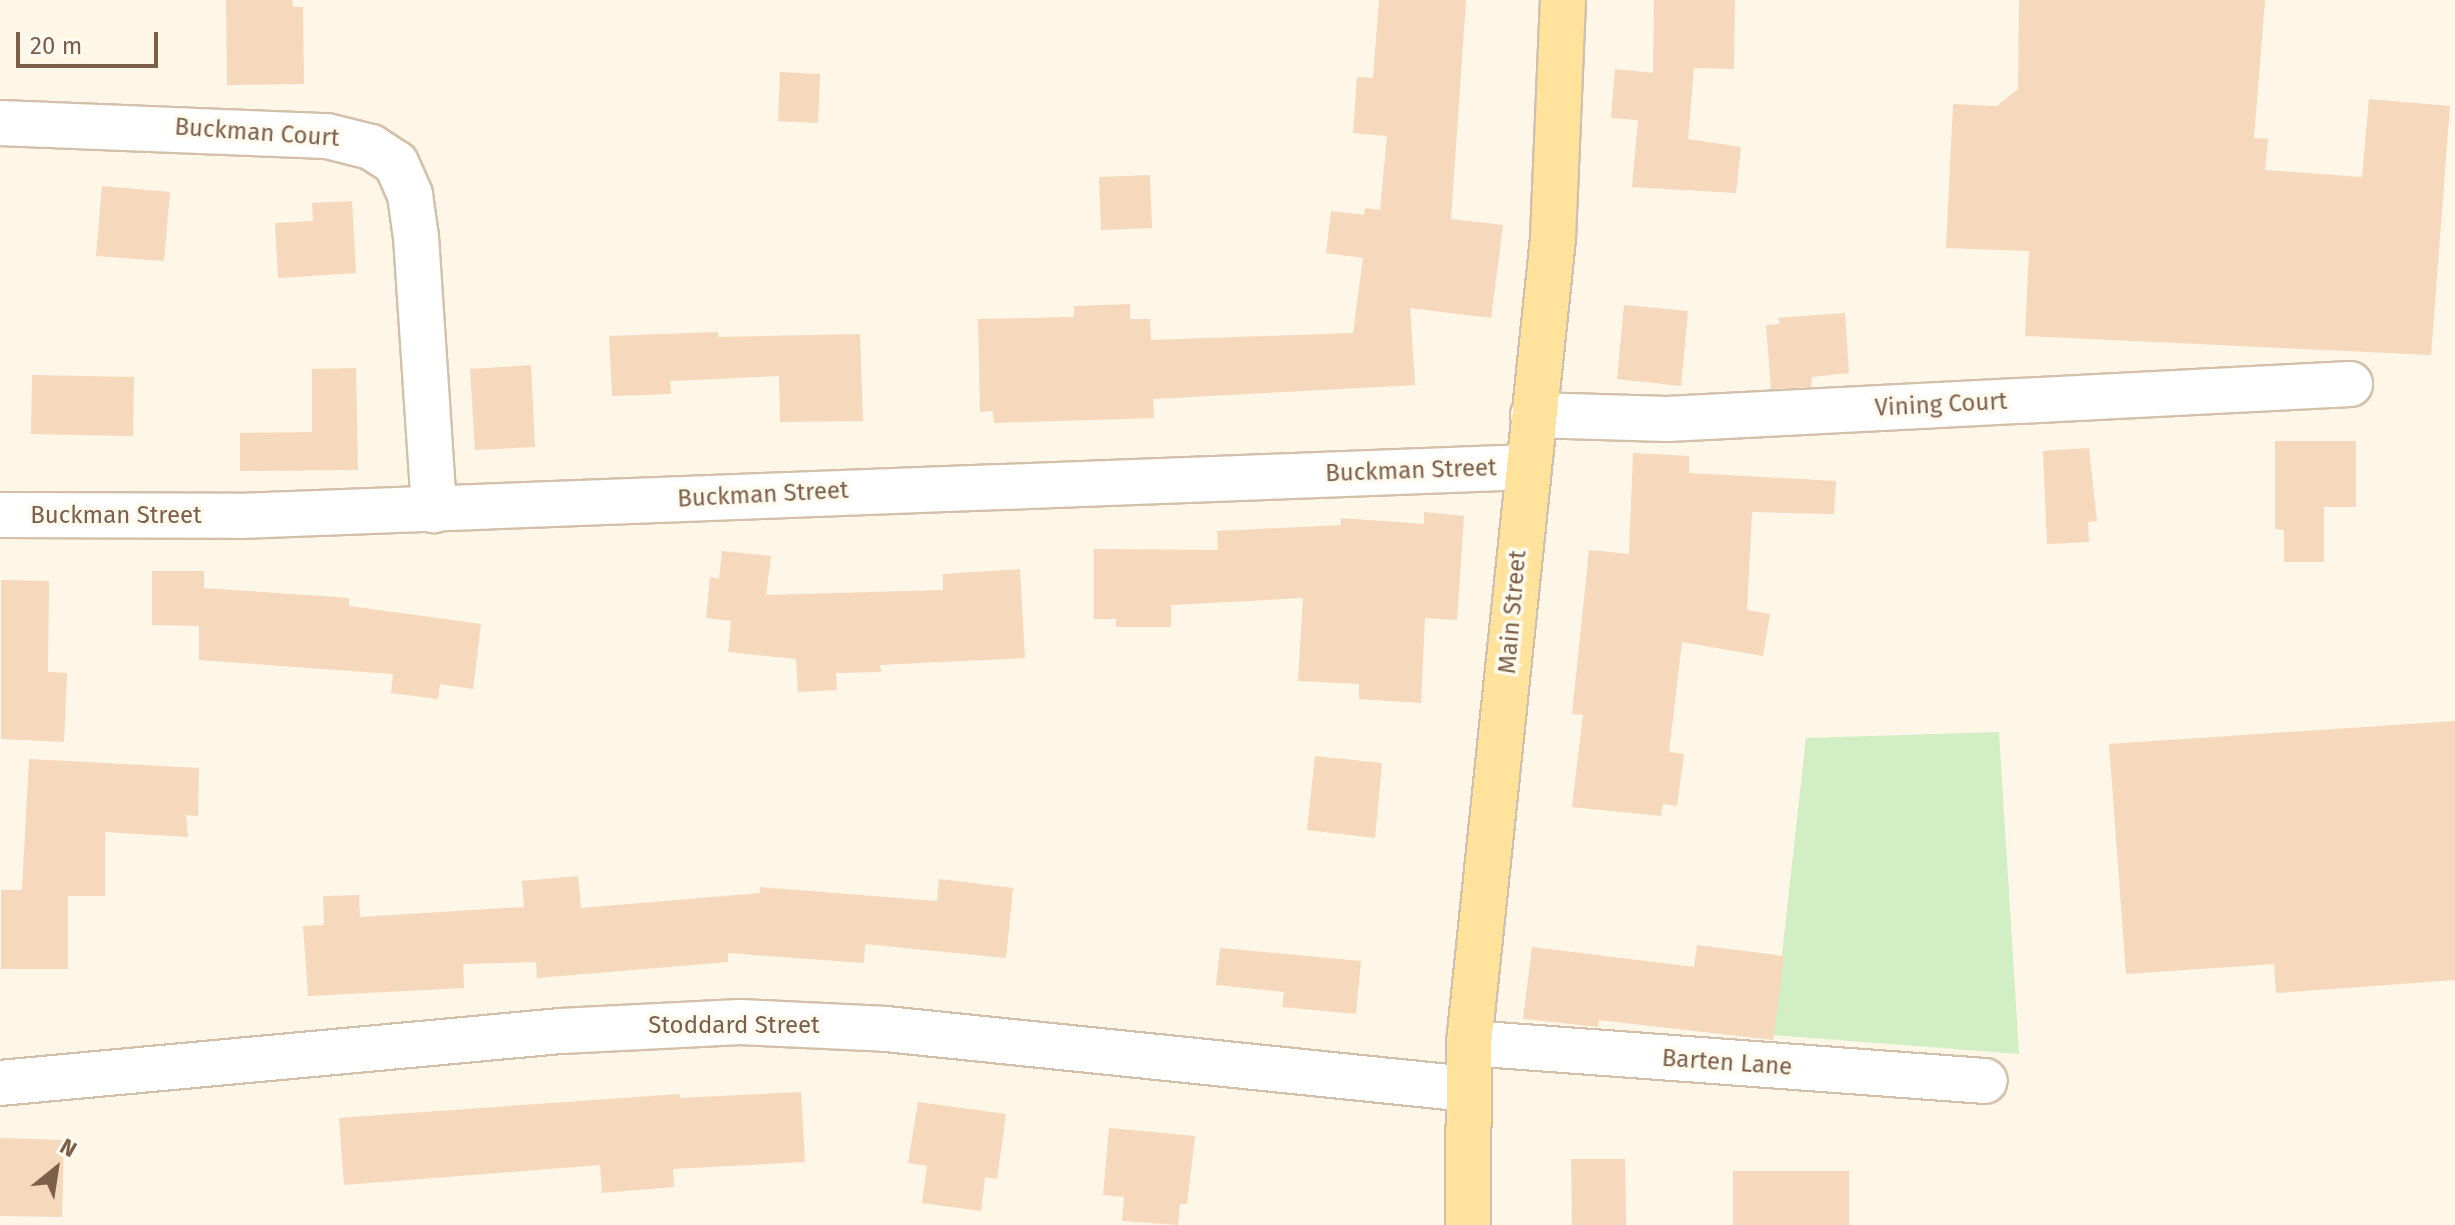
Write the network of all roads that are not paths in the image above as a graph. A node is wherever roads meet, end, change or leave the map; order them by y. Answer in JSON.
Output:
{"nodes":[{"id":1,"x":1563,"y":0,"type":"edge"},
{"id":2,"x":0,"y":123,"type":"edge"},
{"id":3,"x":2350,"y":384,"type":"dead end"},
{"id":4,"x":1533,"y":415,"type":"junction"},
{"id":5,"x":1526,"y":467,"type":"junction"},
{"id":6,"x":434,"y":510,"type":"junction"},
{"id":7,"x":0,"y":515,"type":"edge"},
{"id":8,"x":1469,"y":1043,"type":"junction"},
{"id":9,"x":1985,"y":1081,"type":"dead end"},
{"id":10,"x":0,"y":1083,"type":"edge"},
{"id":11,"x":1468,"y":1089,"type":"junction"},
{"id":12,"x":1468,"y":1225,"type":"edge"}],
"edges":[{"from":1,"to":4,"type":"main road","name":"Main Street"},
{"from":2,"to":6,"type":"street","name":"Buckman Court"},
{"from":3,"to":4,"type":"street","name":"Vining Court"},
{"from":4,"to":5,"type":"main road","name":"Main Street"},
{"from":5,"to":6,"type":"street","name":"Buckman Street"},
{"from":5,"to":8,"type":"main road","name":"Main Street"},
{"from":6,"to":7,"type":"street","name":"Buckman Street"},
{"from":8,"to":9,"type":"street","name":"Barten Lane"},
{"from":8,"to":11,"type":"main road","name":"Main Street"},
{"from":10,"to":11,"type":"street","name":"Stoddard Street"},
{"from":11,"to":12,"type":"main road","name":"Main Street"}]}
